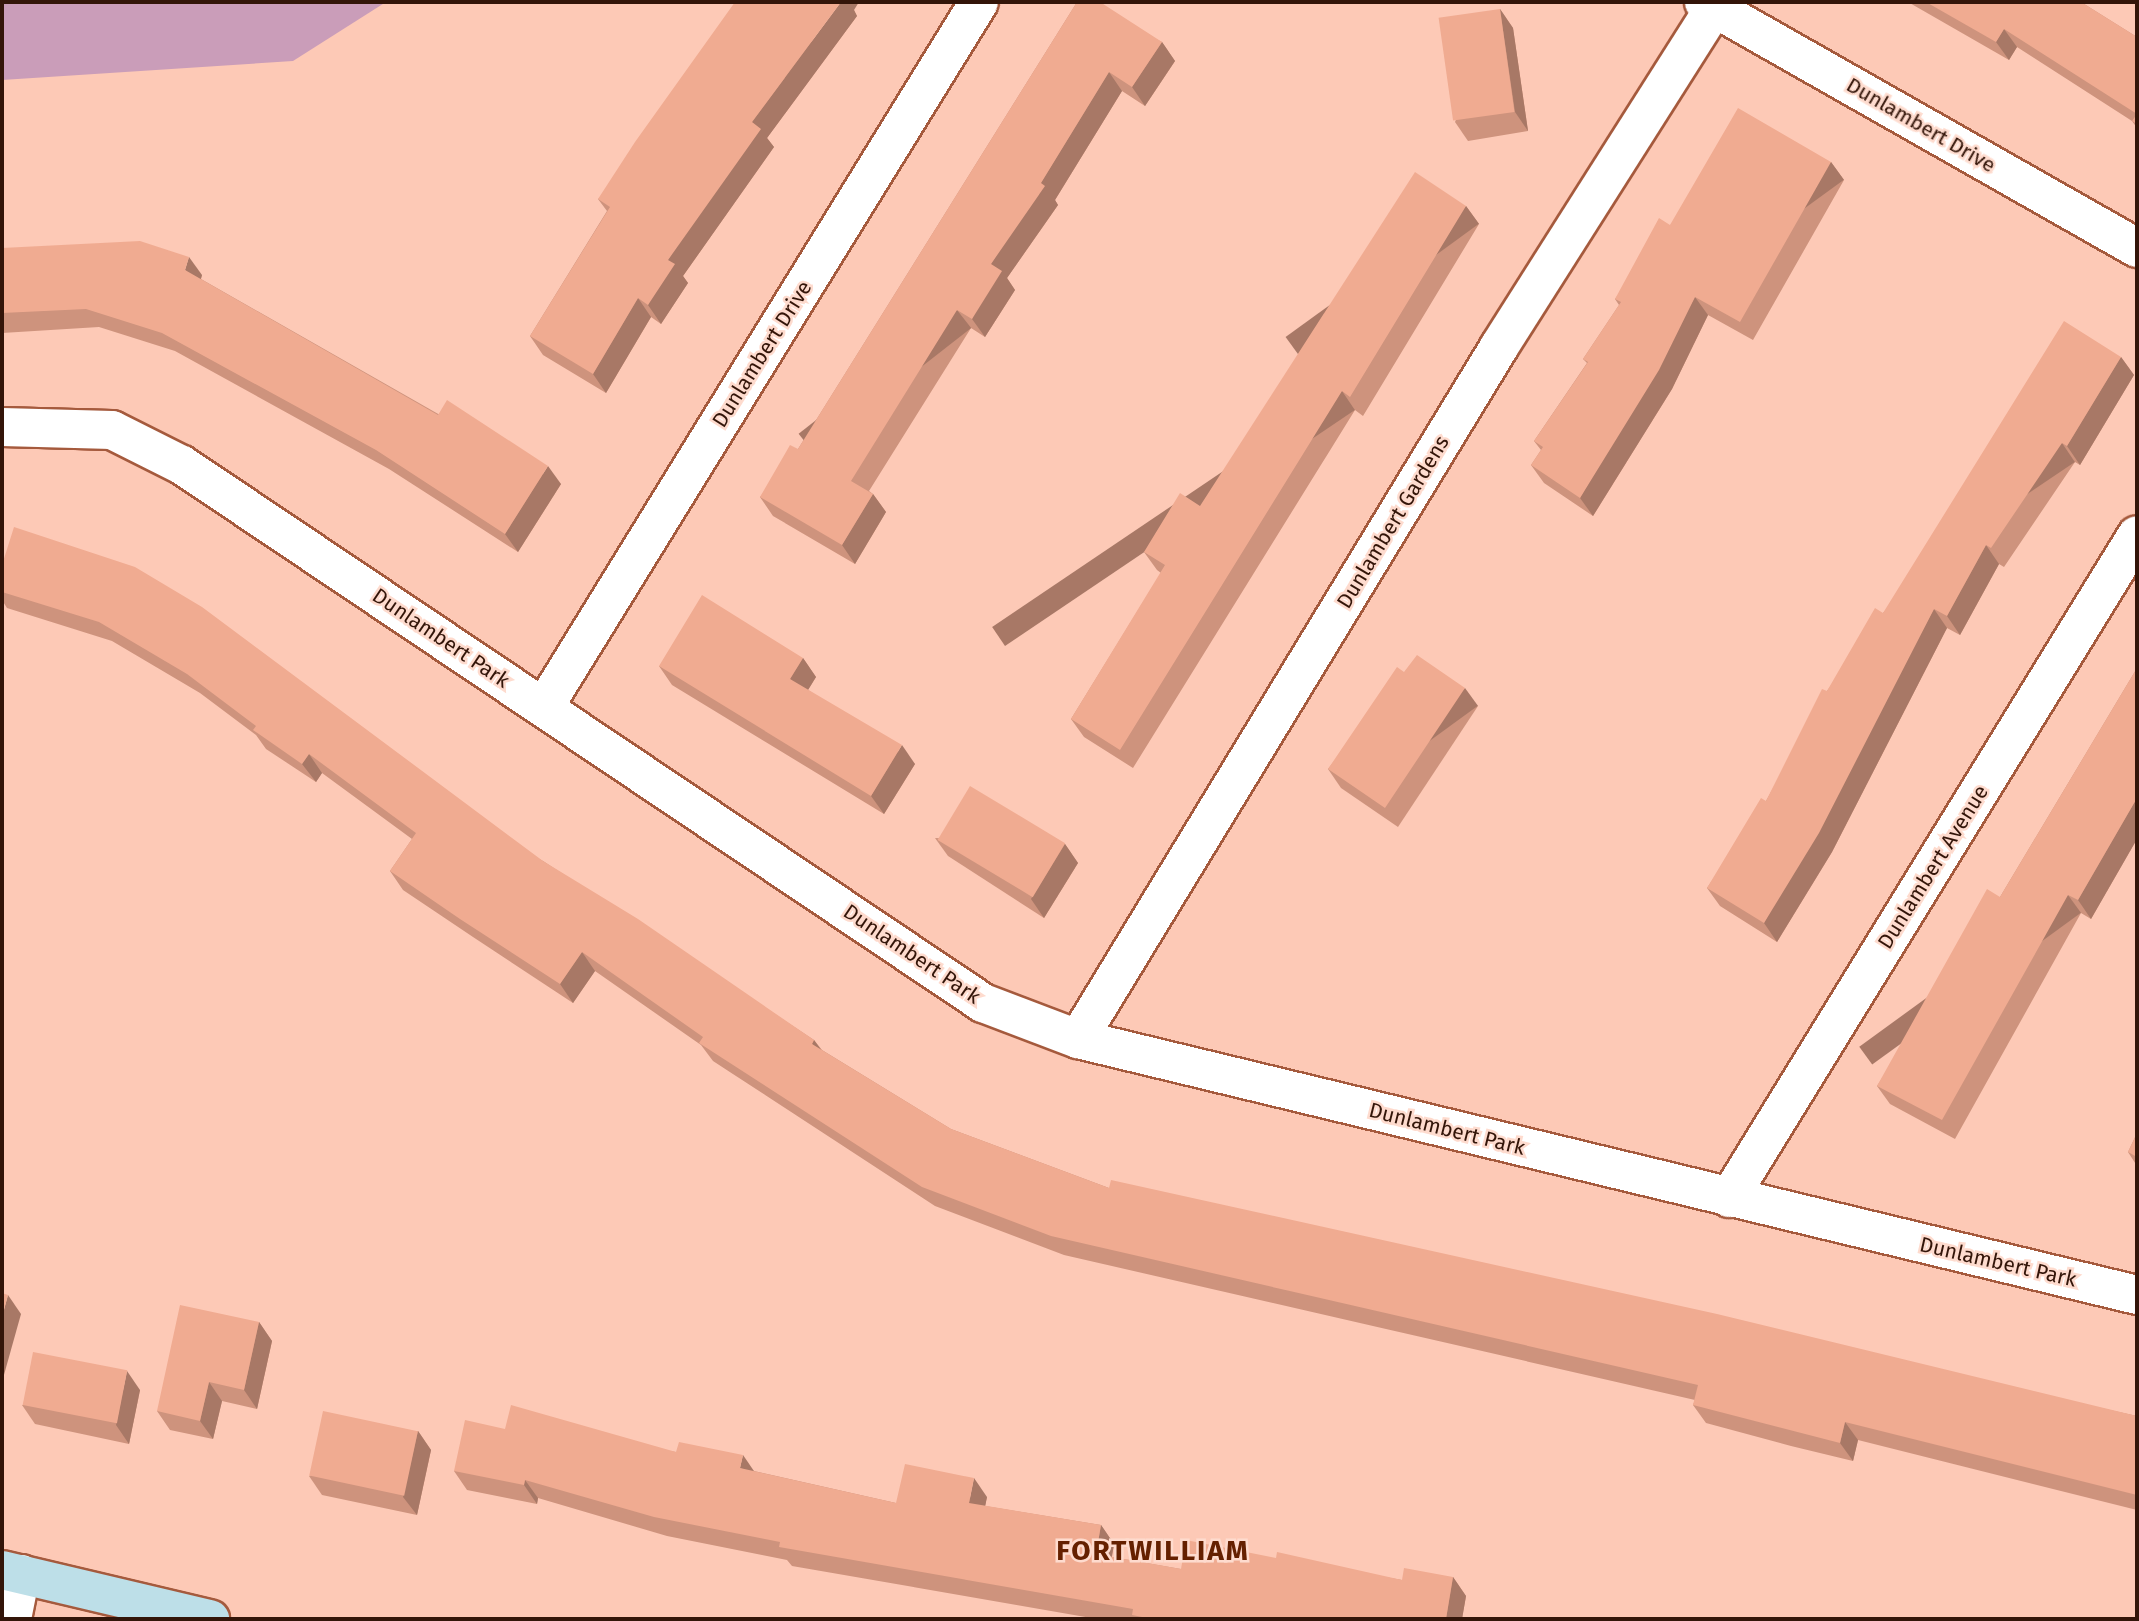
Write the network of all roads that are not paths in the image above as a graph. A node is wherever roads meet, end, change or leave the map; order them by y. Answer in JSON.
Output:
{"nodes":[{"id":1,"x":979,"y":2,"type":"edge"},
{"id":2,"x":1709,"y":5,"type":"edge"},
{"id":3,"x":2137,"y":248,"type":"edge"},
{"id":4,"x":2,"y":427,"type":"edge"},
{"id":5,"x":2137,"y":536,"type":"edge"},
{"id":6,"x":544,"y":707,"type":"junction"},
{"id":7,"x":1078,"y":1040,"type":"junction"},
{"id":8,"x":1728,"y":1198,"type":"junction"},
{"id":9,"x":2137,"y":1295,"type":"edge"},
{"id":10,"x":11,"y":1572,"type":"edge"},
{"id":11,"x":12,"y":1619,"type":"edge"},
{"id":12,"x":210,"y":1619,"type":"edge"}],
"edges":[{"from":1,"to":6,"type":"street","name":"Dunlambert Drive"},
{"from":2,"to":3,"type":"street","name":"Dunlambert Drive"},
{"from":2,"to":7,"type":"street","name":"Dunlambert Gardens"},
{"from":4,"to":6,"type":"street","name":"Dunlambert Park"},
{"from":5,"to":8,"type":"street","name":"Dunlambert Avenue"},
{"from":6,"to":7,"type":"street","name":"Dunlambert Park"},
{"from":7,"to":8,"type":"street","name":"Dunlambert Park"},
{"from":8,"to":9,"type":"street","name":"Dunlambert Park"},
{"from":10,"to":11,"type":"street"},
{"from":10,"to":12,"type":"street"}]}
